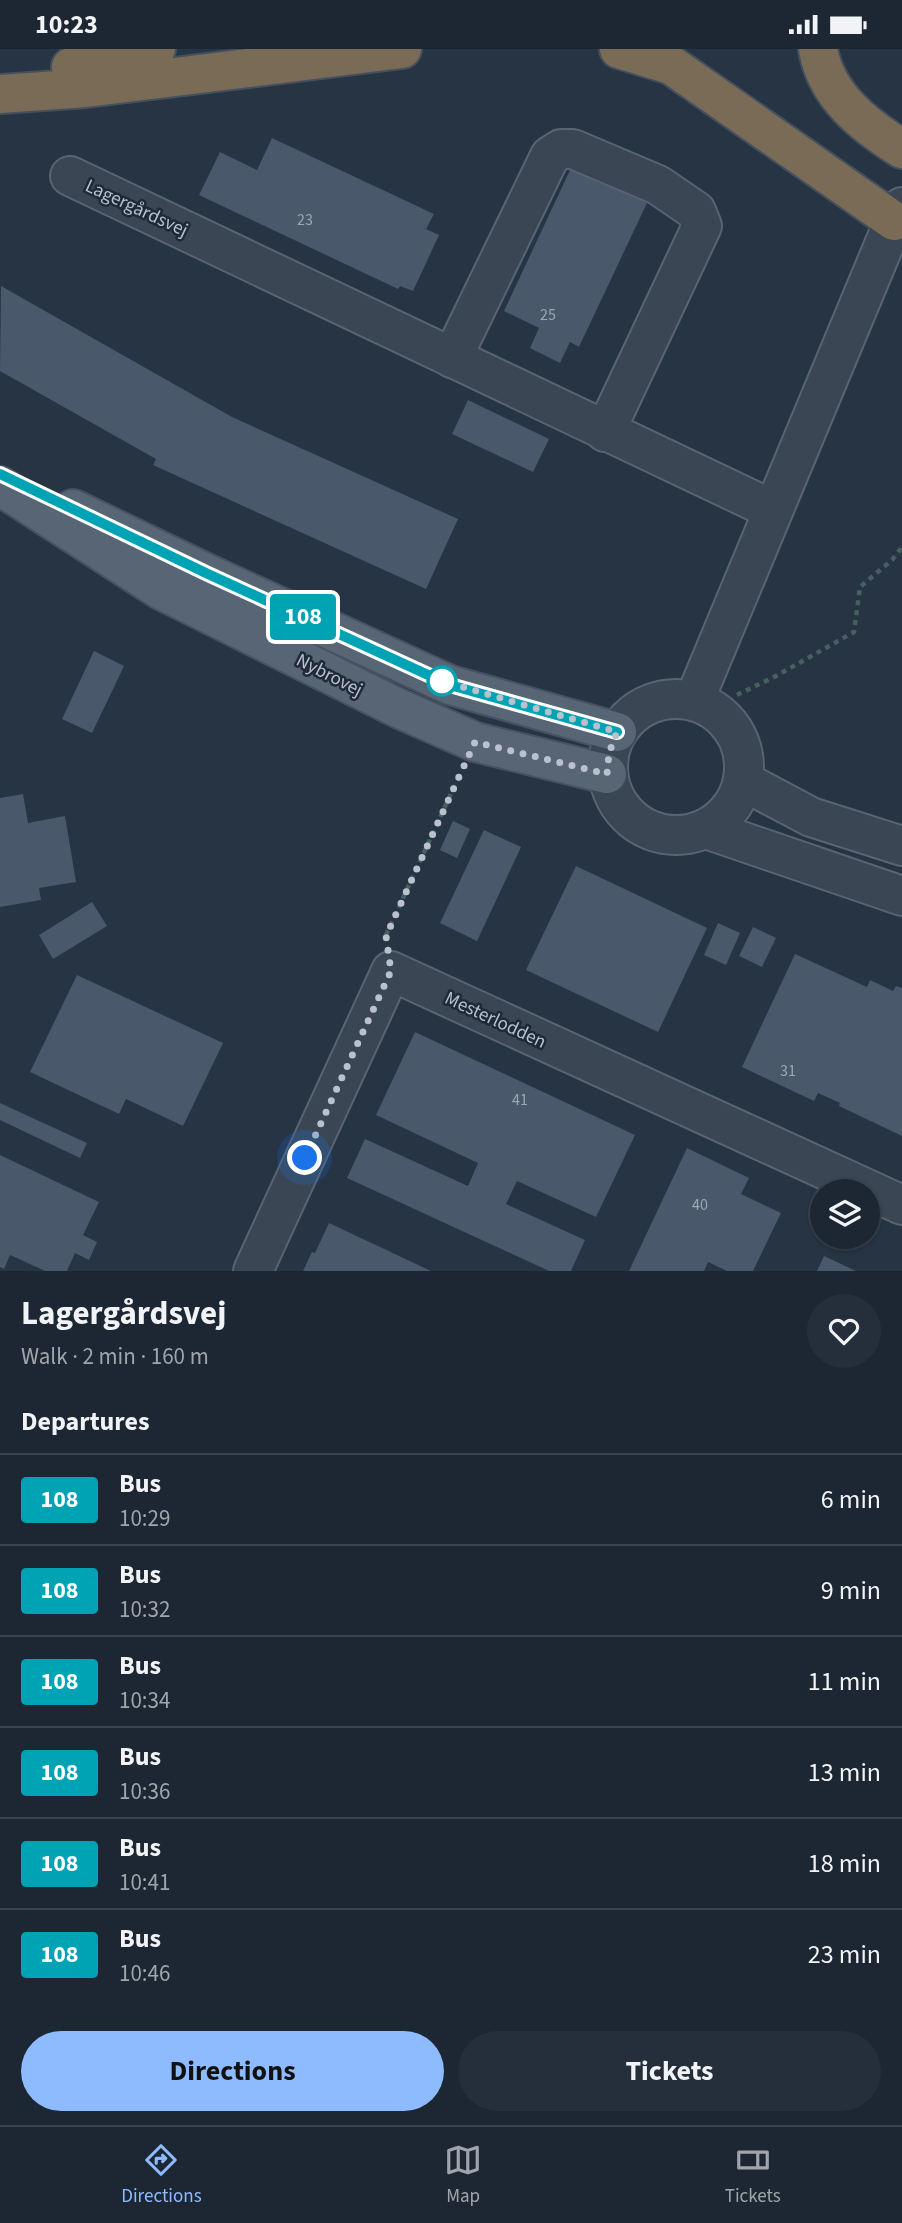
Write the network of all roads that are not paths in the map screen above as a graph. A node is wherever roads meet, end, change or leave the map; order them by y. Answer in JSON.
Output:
{"nodes":[{"id":1,"x":156,"y":49,"type":"edge"},
{"id":2,"x":402,"y":49,"type":"edge"},
{"id":3,"x":620,"y":49,"type":"edge"},
{"id":4,"x":818,"y":49,"type":"edge"},
{"id":5,"x":0,"y":82,"type":"edge"},
{"id":6,"x":0,"y":94,"type":"edge"},
{"id":7,"x":902,"y":149,"type":"edge"},
{"id":8,"x":70,"y":176,"type":"dead end"},
{"id":9,"x":898,"y":214,"type":"edge"},
{"id":10,"x":452,"y":358,"type":"junction"},
{"id":11,"x":605,"y":432,"type":"junction"},
{"id":12,"x":0,"y":474,"type":"edge"},
{"id":13,"x":0,"y":486,"type":"edge"},
{"id":14,"x":773,"y":510,"type":"junction"},
{"id":15,"x":702,"y":705,"type":"junction"},
{"id":16,"x":617,"y":732,"type":"junction"},
{"id":17,"x":607,"y":774,"type":"junction"},
{"id":18,"x":743,"y":781,"type":"junction"},
{"id":19,"x":706,"y":828,"type":"junction"},
{"id":20,"x":902,"y":846,"type":"edge"},
{"id":21,"x":902,"y":896,"type":"edge"},
{"id":22,"x":902,"y":1205,"type":"edge"},
{"id":23,"x":253,"y":1271,"type":"edge"}],
"edges":[{"from":1,"to":5,"type":"highway"},
{"from":2,"to":6,"type":"highway"},
{"from":3,"to":9,"type":"highway"},
{"from":4,"to":7,"type":"highway"},
{"from":8,"to":10,"type":"street","name":"Lagergårdsvej"},
{"from":9,"to":14,"type":"street"},
{"from":10,"to":11,"type":"street","name":"Lagergårdsvej"},
{"from":10,"to":11,"type":"street"},
{"from":11,"to":14,"type":"street","name":"Lagergårdsvej"},
{"from":12,"to":16,"type":"main road","name":"Nybrovej"},
{"from":13,"to":17,"type":"main road","name":"Nybrovej"},
{"from":14,"to":15,"type":"street"},
{"from":15,"to":16,"type":"street"},
{"from":15,"to":18,"type":"street"},
{"from":16,"to":17,"type":"street"},
{"from":17,"to":19,"type":"street"},
{"from":18,"to":19,"type":"street"},
{"from":18,"to":20,"type":"street"},
{"from":19,"to":21,"type":"street"},
{"from":22,"to":23,"type":"street","name":"Mesterlodden"}]}
